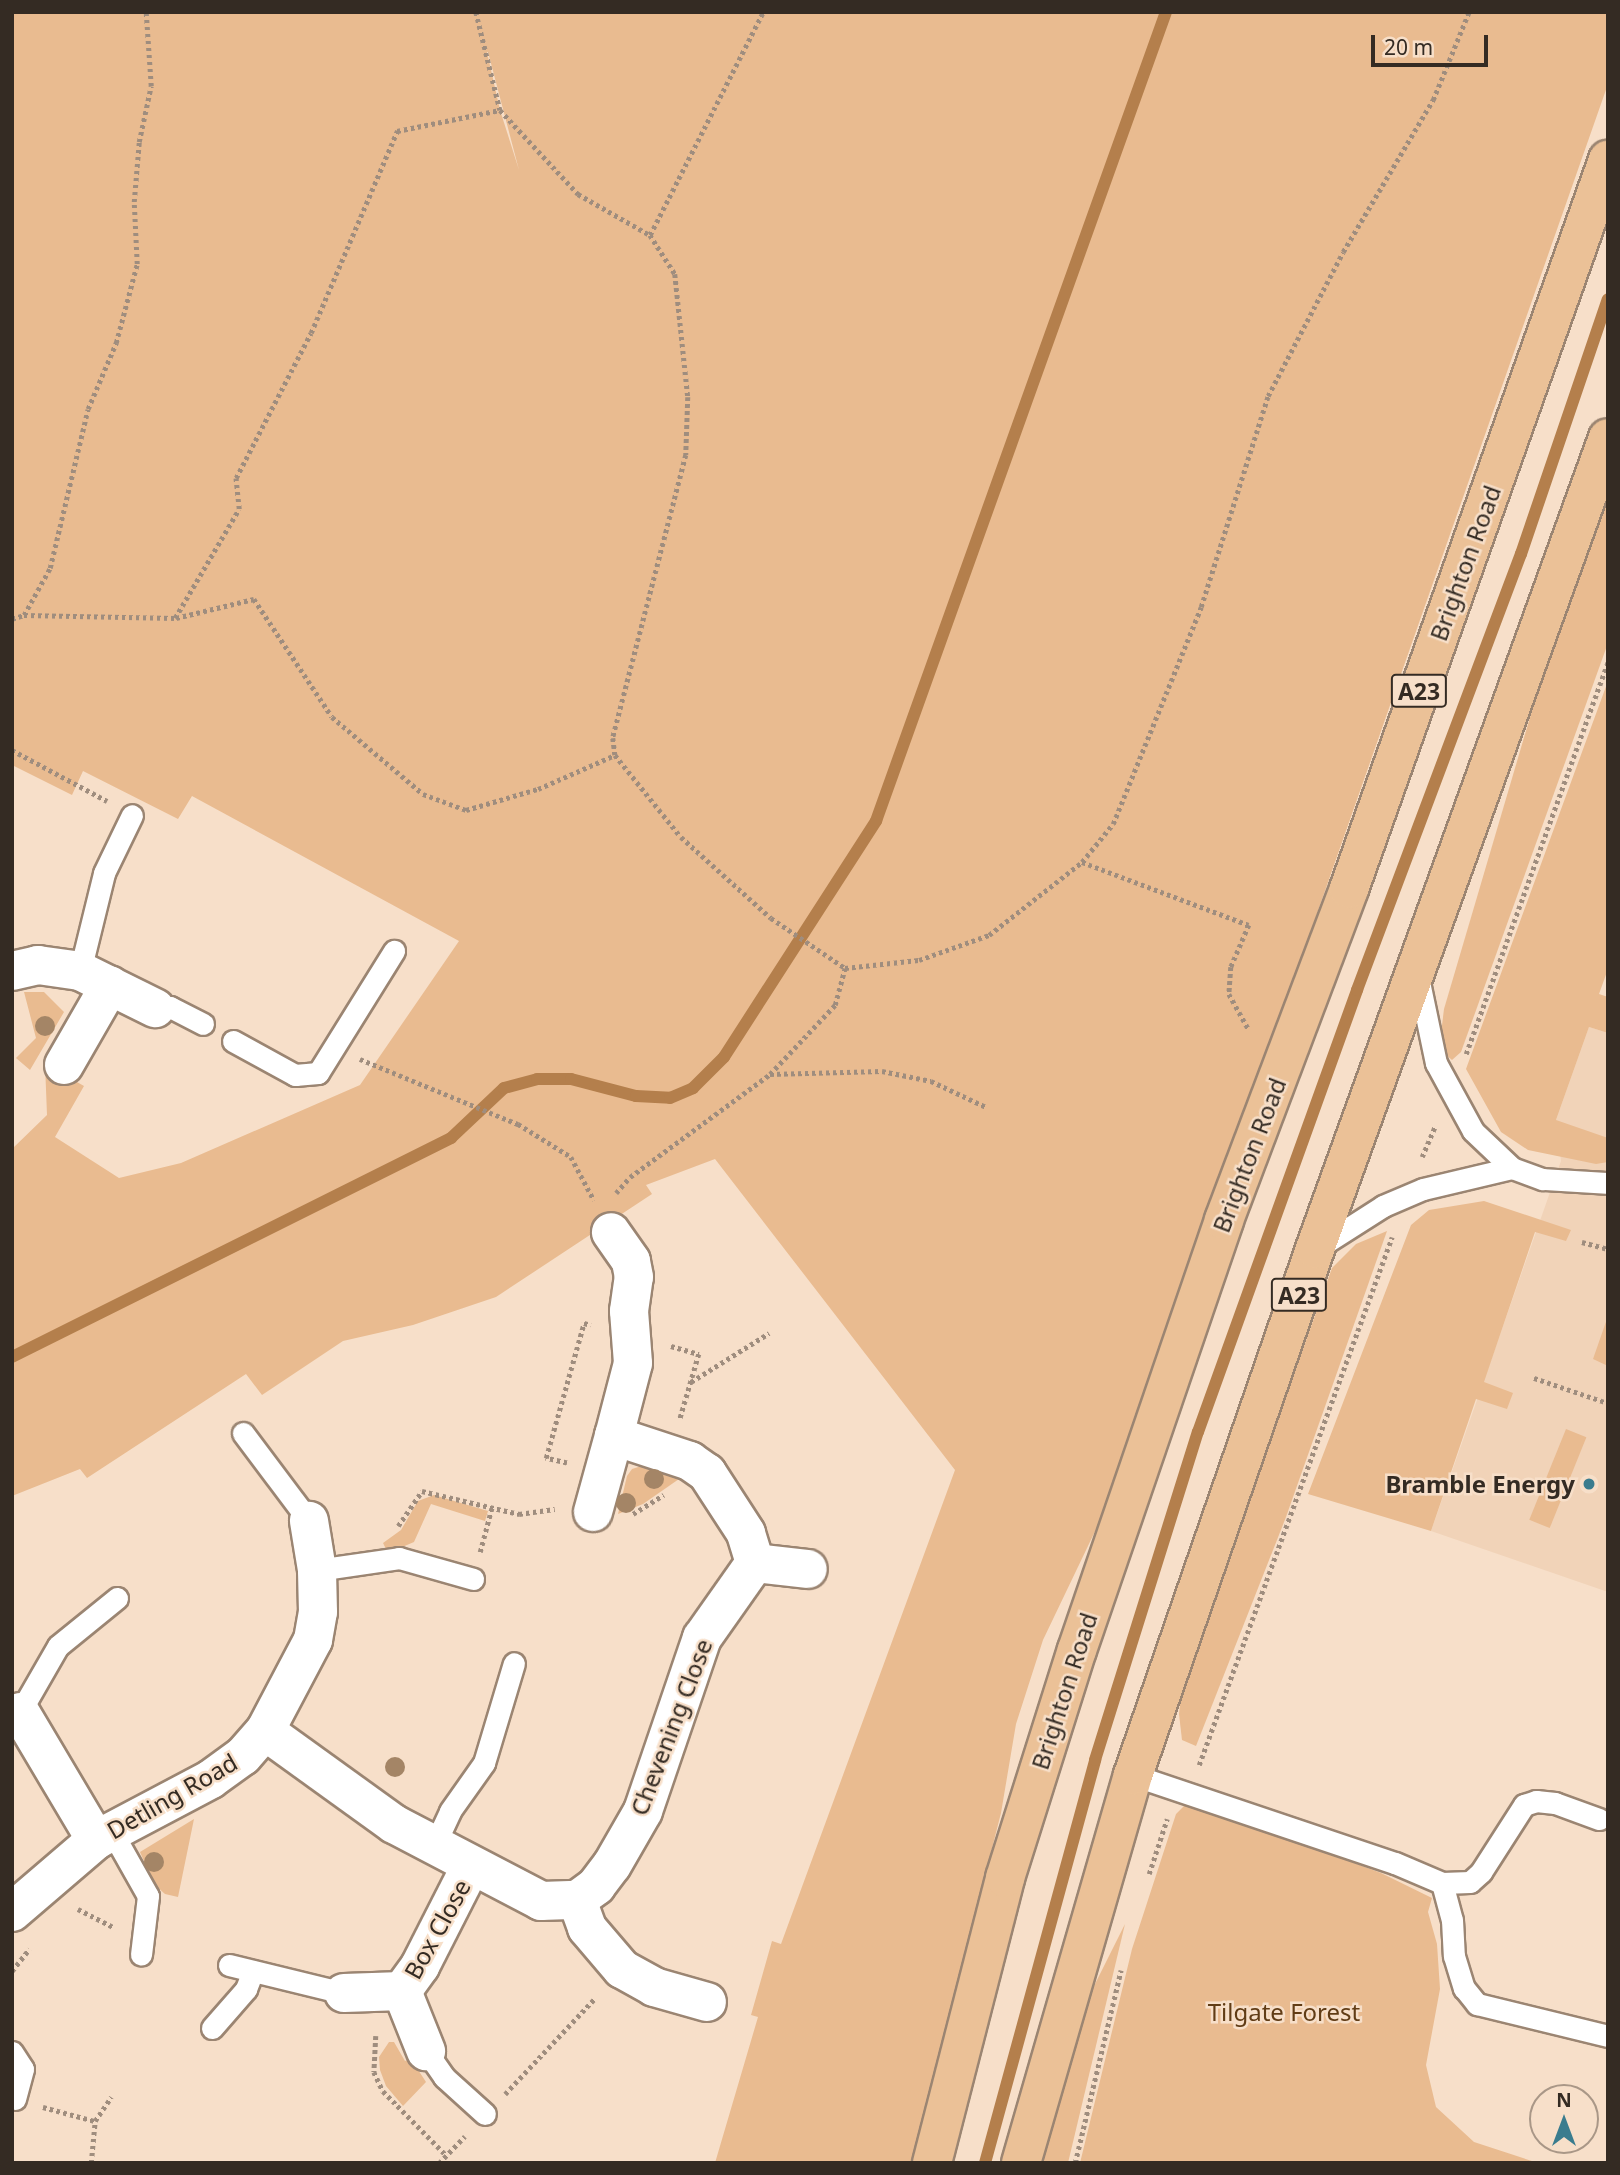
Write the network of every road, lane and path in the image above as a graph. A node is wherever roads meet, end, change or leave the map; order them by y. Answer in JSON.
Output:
{"nodes":[{"id":1,"x":146,"y":12,"type":"edge"},
{"id":2,"x":476,"y":12,"type":"edge"},
{"id":3,"x":763,"y":12,"type":"edge"},
{"id":4,"x":1467,"y":13,"type":"edge"},
{"id":5,"x":500,"y":110,"type":"junction"},
{"id":6,"x":1608,"y":160,"type":"edge"},
{"id":7,"x":650,"y":235,"type":"junction"},
{"id":8,"x":1608,"y":438,"type":"edge"},
{"id":9,"x":24,"y":615,"type":"junction"},
{"id":10,"x":175,"y":618,"type":"junction"},
{"id":11,"x":12,"y":619,"type":"edge"},
{"id":12,"x":1608,"y":661,"type":"edge"},
{"id":13,"x":1605,"y":678,"type":"edge"},
{"id":14,"x":12,"y":750,"type":"edge"},
{"id":15,"x":615,"y":755,"type":"junction"},
{"id":16,"x":132,"y":815,"type":"joint"},
{"id":17,"x":1082,"y":862,"type":"junction"},
{"id":18,"x":394,"y":951,"type":"dead end"},
{"id":19,"x":1416,"y":967,"type":"junction"},
{"id":20,"x":845,"y":968,"type":"junction"},
{"id":21,"x":12,"y":971,"type":"edge"},
{"id":22,"x":95,"y":978,"type":"junction"},
{"id":23,"x":155,"y":1008,"type":"joint"},
{"id":24,"x":203,"y":1024,"type":"dead end"},
{"id":25,"x":1250,"y":1030,"type":"dead end"},
{"id":26,"x":233,"y":1041,"type":"dead end"},
{"id":27,"x":336,"y":1051,"type":"junction"},
{"id":28,"x":64,"y":1065,"type":"dead end"},
{"id":29,"x":770,"y":1074,"type":"junction"},
{"id":30,"x":1451,"y":1094,"type":"junction"},
{"id":31,"x":986,"y":1107,"type":"dead end"},
{"id":32,"x":571,"y":1157,"type":"dead end"},
{"id":33,"x":1512,"y":1168,"type":"junction"},
{"id":34,"x":1608,"y":1183,"type":"edge"},
{"id":35,"x":1408,"y":1195,"type":"junction"},
{"id":36,"x":612,"y":1215,"type":"joint"},
{"id":37,"x":1582,"y":1242,"type":"dead end"},
{"id":38,"x":1315,"y":1249,"type":"junction"},
{"id":39,"x":1608,"y":1250,"type":"edge"},
{"id":40,"x":769,"y":1333,"type":"dead end"},
{"id":41,"x":1534,"y":1378,"type":"dead end"},
{"id":42,"x":691,"y":1382,"type":"dead end"},
{"id":43,"x":1608,"y":1403,"type":"edge"},
{"id":44,"x":243,"y":1433,"type":"dead end"},
{"id":45,"x":614,"y":1436,"type":"junction"},
{"id":46,"x":492,"y":1507,"type":"junction"},
{"id":47,"x":580,"y":1508,"type":"joint"},
{"id":48,"x":309,"y":1521,"type":"joint"},
{"id":49,"x":377,"y":1559,"type":"junction"},
{"id":50,"x":755,"y":1563,"type":"junction"},
{"id":51,"x":808,"y":1569,"type":"dead end"},
{"id":52,"x":317,"y":1570,"type":"junction"},
{"id":53,"x":473,"y":1579,"type":"joint"},
{"id":54,"x":117,"y":1598,"type":"dead end"},
{"id":55,"x":514,"y":1662,"type":"dead end"},
{"id":56,"x":16,"y":1714,"type":"edge"},
{"id":57,"x":265,"y":1731,"type":"junction"},
{"id":58,"x":1133,"y":1774,"type":"junction"},
{"id":59,"x":1177,"y":1789,"type":"junction"},
{"id":60,"x":1599,"y":1819,"type":"dead end"},
{"id":61,"x":104,"y":1836,"type":"junction"},
{"id":62,"x":434,"y":1846,"type":"junction"},
{"id":63,"x":471,"y":1866,"type":"junction"},
{"id":64,"x":1146,"y":1881,"type":"dead end"},
{"id":65,"x":1442,"y":1883,"type":"junction"},
{"id":66,"x":42,"y":1884,"type":"junction"},
{"id":67,"x":577,"y":1900,"type":"junction"},
{"id":68,"x":12,"y":1912,"type":"edge"},
{"id":69,"x":142,"y":1946,"type":"joint"},
{"id":70,"x":1124,"y":1960,"type":"dead end"},
{"id":71,"x":229,"y":1965,"type":"dead end"},
{"id":72,"x":622,"y":1969,"type":"junction"},
{"id":73,"x":253,"y":1971,"type":"junction"},
{"id":74,"x":393,"y":1992,"type":"junction"},
{"id":75,"x":344,"y":1993,"type":"joint"},
{"id":76,"x":707,"y":2002,"type":"dead end"},
{"id":77,"x":212,"y":2028,"type":"dead end"},
{"id":78,"x":1608,"y":2036,"type":"edge"},
{"id":79,"x":426,"y":2051,"type":"joint"},
{"id":80,"x":12,"y":2052,"type":"edge"},
{"id":81,"x":111,"y":2097,"type":"dead end"},
{"id":82,"x":15,"y":2099,"type":"joint"},
{"id":83,"x":485,"y":2114,"type":"joint"},
{"id":84,"x":95,"y":2122,"type":"junction"},
{"id":85,"x":446,"y":2155,"type":"dead end"},
{"id":86,"x":91,"y":2163,"type":"edge"},
{"id":87,"x":932,"y":2163,"type":"edge"},
{"id":88,"x":1021,"y":2163,"type":"edge"},
{"id":89,"x":1075,"y":2163,"type":"edge"}],
"edges":[{"from":1,"to":9,"type":"path"},
{"from":2,"to":5,"type":"path"},
{"from":3,"to":7,"type":"path"},
{"from":4,"to":17,"type":"path"},
{"from":5,"to":7,"type":"path"},
{"from":5,"to":10,"type":"path"},
{"from":6,"to":87,"type":"main road","name":"Brighton Road","number":"A23"},
{"from":7,"to":15,"type":"path"},
{"from":8,"to":19,"type":"main road","number":"A23"},
{"from":9,"to":10,"type":"path"},
{"from":9,"to":11,"type":"path"},
{"from":10,"to":15,"type":"path"},
{"from":12,"to":13,"type":"path"},
{"from":13,"to":30,"type":"path"},
{"from":14,"to":16,"type":"path"},
{"from":15,"to":20,"type":"path"},
{"from":16,"to":22,"type":"lane"},
{"from":17,"to":20,"type":"path"},
{"from":17,"to":25,"type":"path"},
{"from":18,"to":27,"type":"lane"},
{"from":19,"to":30,"type":"lane"},
{"from":19,"to":38,"type":"main road","number":"A23"},
{"from":20,"to":29,"type":"path"},
{"from":21,"to":22,"type":"street"},
{"from":22,"to":23,"type":"street"},
{"from":22,"to":28,"type":"street"},
{"from":23,"to":24,"type":"lane"},
{"from":26,"to":27,"type":"lane"},
{"from":27,"to":32,"type":"path"},
{"from":29,"to":31,"type":"path"},
{"from":29,"to":36,"type":"path"},
{"from":30,"to":33,"type":"lane"},
{"from":30,"to":35,"type":"path"},
{"from":33,"to":34,"type":"lane"},
{"from":33,"to":35,"type":"lane"},
{"from":35,"to":38,"type":"lane"},
{"from":35,"to":59,"type":"path"},
{"from":36,"to":45,"type":"street"},
{"from":37,"to":39,"type":"path"},
{"from":38,"to":58,"type":"main road","number":"A23"},
{"from":40,"to":42,"type":"path"},
{"from":41,"to":43,"type":"path"},
{"from":44,"to":48,"type":"lane"},
{"from":45,"to":47,"type":"street"},
{"from":45,"to":50,"type":"street"},
{"from":46,"to":47,"type":"path"},
{"from":46,"to":49,"type":"path"},
{"from":46,"to":53,"type":"path"},
{"from":48,"to":52,"type":"street","name":"Detling Road"},
{"from":49,"to":52,"type":"lane"},
{"from":49,"to":53,"type":"lane"},
{"from":50,"to":51,"type":"street"},
{"from":50,"to":67,"type":"street","name":"Chevening Close"},
{"from":52,"to":57,"type":"street","name":"Detling Road"},
{"from":54,"to":56,"type":"lane"},
{"from":55,"to":62,"type":"lane"},
{"from":56,"to":61,"type":"street","name":"Detling Road"},
{"from":57,"to":61,"type":"street","name":"Detling Road"},
{"from":57,"to":62,"type":"street"},
{"from":58,"to":59,"type":"lane"},
{"from":58,"to":88,"type":"main road","number":"A23"},
{"from":59,"to":64,"type":"path"},
{"from":59,"to":65,"type":"lane"},
{"from":60,"to":65,"type":"lane"},
{"from":61,"to":66,"type":"street","name":"Detling Road"},
{"from":61,"to":69,"type":"lane"},
{"from":62,"to":63,"type":"street"},
{"from":63,"to":67,"type":"street"},
{"from":63,"to":74,"type":"street","name":"Box Close"},
{"from":65,"to":78,"type":"lane"},
{"from":66,"to":68,"type":"street","name":"Detling Road"},
{"from":66,"to":69,"type":"path"},
{"from":67,"to":72,"type":"street"},
{"from":70,"to":89,"type":"path"},
{"from":71,"to":73,"type":"lane"},
{"from":72,"to":76,"type":"street"},
{"from":72,"to":83,"type":"path"},
{"from":73,"to":75,"type":"lane"},
{"from":73,"to":77,"type":"lane"},
{"from":74,"to":75,"type":"street","name":"Box Close"},
{"from":74,"to":79,"type":"street","name":"Box Close"},
{"from":74,"to":85,"type":"path"},
{"from":79,"to":83,"type":"lane"},
{"from":80,"to":82,"type":"lane"},
{"from":81,"to":84,"type":"path"},
{"from":82,"to":84,"type":"path"},
{"from":84,"to":86,"type":"path"}]}
